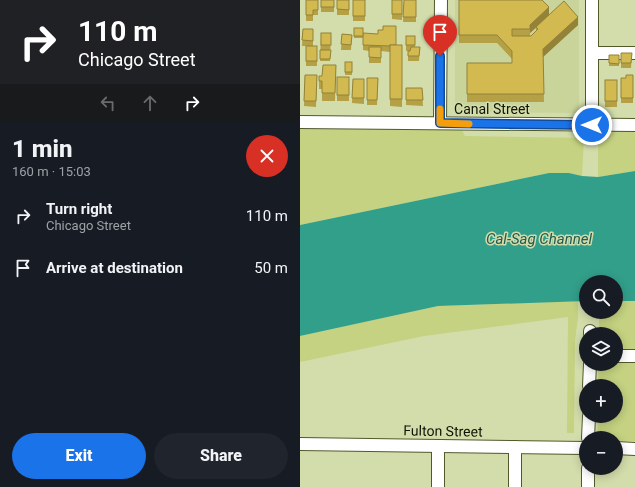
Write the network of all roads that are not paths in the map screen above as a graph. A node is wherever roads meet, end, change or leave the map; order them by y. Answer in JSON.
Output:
{"nodes":[{"id":1,"x":441,"y":0,"type":"edge"},
{"id":2,"x":592,"y":0,"type":"edge"},
{"id":3,"x":592,"y":53,"type":"junction"},
{"id":4,"x":635,"y":53,"type":"edge"},
{"id":5,"x":300,"y":122,"type":"edge"},
{"id":6,"x":440,"y":123,"type":"junction"},
{"id":7,"x":592,"y":125,"type":"junction"},
{"id":8,"x":635,"y":125,"type":"edge"},
{"id":9,"x":623,"y":356,"type":"edge"},
{"id":10,"x":635,"y":356,"type":"edge"},
{"id":11,"x":300,"y":444,"type":"edge"},
{"id":12,"x":438,"y":446,"type":"junction"},
{"id":13,"x":515,"y":447,"type":"junction"},
{"id":14,"x":579,"y":448,"type":"edge"},
{"id":15,"x":623,"y":448,"type":"edge"},
{"id":16,"x":635,"y":449,"type":"edge"},
{"id":17,"x":588,"y":475,"type":"edge"},
{"id":18,"x":438,"y":487,"type":"edge"},
{"id":19,"x":515,"y":487,"type":"edge"},
{"id":20,"x":588,"y":487,"type":"edge"}],
"edges":[{"from":1,"to":6,"type":"street"},
{"from":2,"to":3,"type":"street"},
{"from":3,"to":4,"type":"street"},
{"from":3,"to":7,"type":"street"},
{"from":5,"to":6,"type":"street","name":"Canal Street"},
{"from":6,"to":7,"type":"street","name":"Canal Street"},
{"from":7,"to":8,"type":"street","name":"Canal Street"},
{"from":9,"to":10,"type":"street"},
{"from":11,"to":12,"type":"street","name":"Fulton Street"},
{"from":12,"to":13,"type":"street","name":"Fulton Street"},
{"from":12,"to":18,"type":"street"},
{"from":13,"to":14,"type":"street","name":"Fulton Street"},
{"from":13,"to":19,"type":"street"},
{"from":15,"to":16,"type":"street"},
{"from":17,"to":20,"type":"street"}]}
